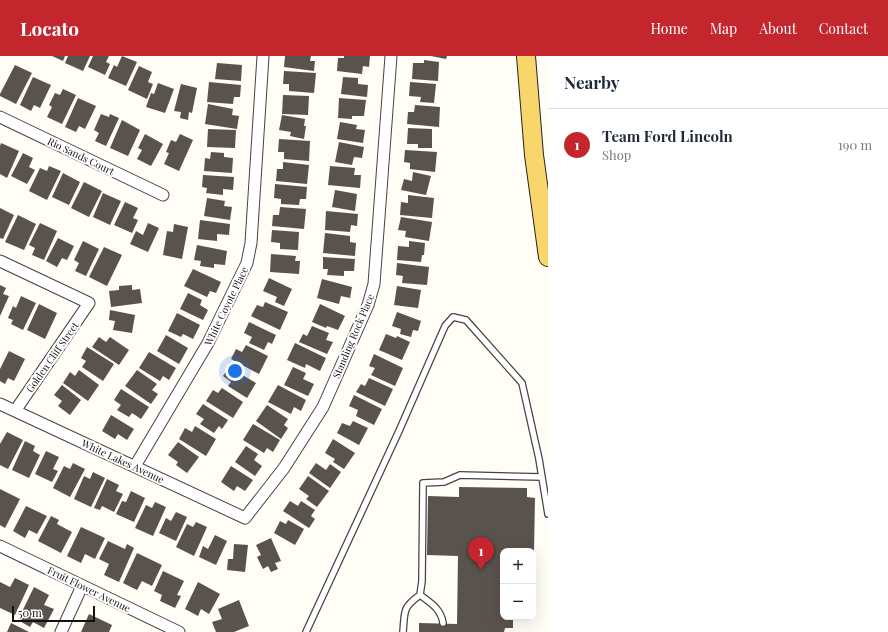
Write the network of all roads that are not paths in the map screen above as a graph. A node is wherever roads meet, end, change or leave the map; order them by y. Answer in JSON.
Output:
{"nodes":[{"id":1,"x":263,"y":56,"type":"edge"},
{"id":2,"x":391,"y":56,"type":"edge"},
{"id":3,"x":526,"y":56,"type":"edge"},
{"id":4,"x":0,"y":117,"type":"edge"},
{"id":5,"x":163,"y":195,"type":"dead end"},
{"id":6,"x":548,"y":257,"type":"edge"},
{"id":7,"x":0,"y":261,"type":"edge"},
{"id":8,"x":0,"y":404,"type":"edge"},
{"id":9,"x":15,"y":411,"type":"junction"},
{"id":10,"x":135,"y":466,"type":"junction"},
{"id":11,"x":542,"y":477,"type":"junction"},
{"id":12,"x":548,"y":514,"type":"edge"},
{"id":13,"x":245,"y":518,"type":"joint"},
{"id":14,"x":0,"y":546,"type":"edge"},
{"id":15,"x":82,"y":586,"type":"junction"},
{"id":16,"x":420,"y":595,"type":"junction"},
{"id":17,"x":443,"y":623,"type":"dead end"},
{"id":18,"x":60,"y":632,"type":"edge"},
{"id":19,"x":179,"y":632,"type":"edge"},
{"id":20,"x":306,"y":632,"type":"edge"},
{"id":21,"x":403,"y":632,"type":"edge"}],
"edges":[{"from":1,"to":10,"type":"street","name":"White Coyote Place"},
{"from":2,"to":13,"type":"street","name":"Standing Rock Place"},
{"from":3,"to":6,"type":"main road"},
{"from":4,"to":5,"type":"street","name":"Rio Sands Court"},
{"from":7,"to":9,"type":"street","name":"Golden Cliff Street"},
{"from":8,"to":9,"type":"street","name":"White Lakes Avenue"},
{"from":9,"to":10,"type":"street","name":"White Lakes Avenue"},
{"from":10,"to":13,"type":"street","name":"White Lakes Avenue"},
{"from":11,"to":12,"type":"lane"},
{"from":11,"to":16,"type":"lane"},
{"from":11,"to":20,"type":"lane"},
{"from":14,"to":15,"type":"street","name":"Fruit Flower Avenue"},
{"from":15,"to":18,"type":"street"},
{"from":15,"to":19,"type":"street","name":"Fruit Flower Avenue"},
{"from":16,"to":17,"type":"lane"},
{"from":16,"to":21,"type":"lane"}]}
